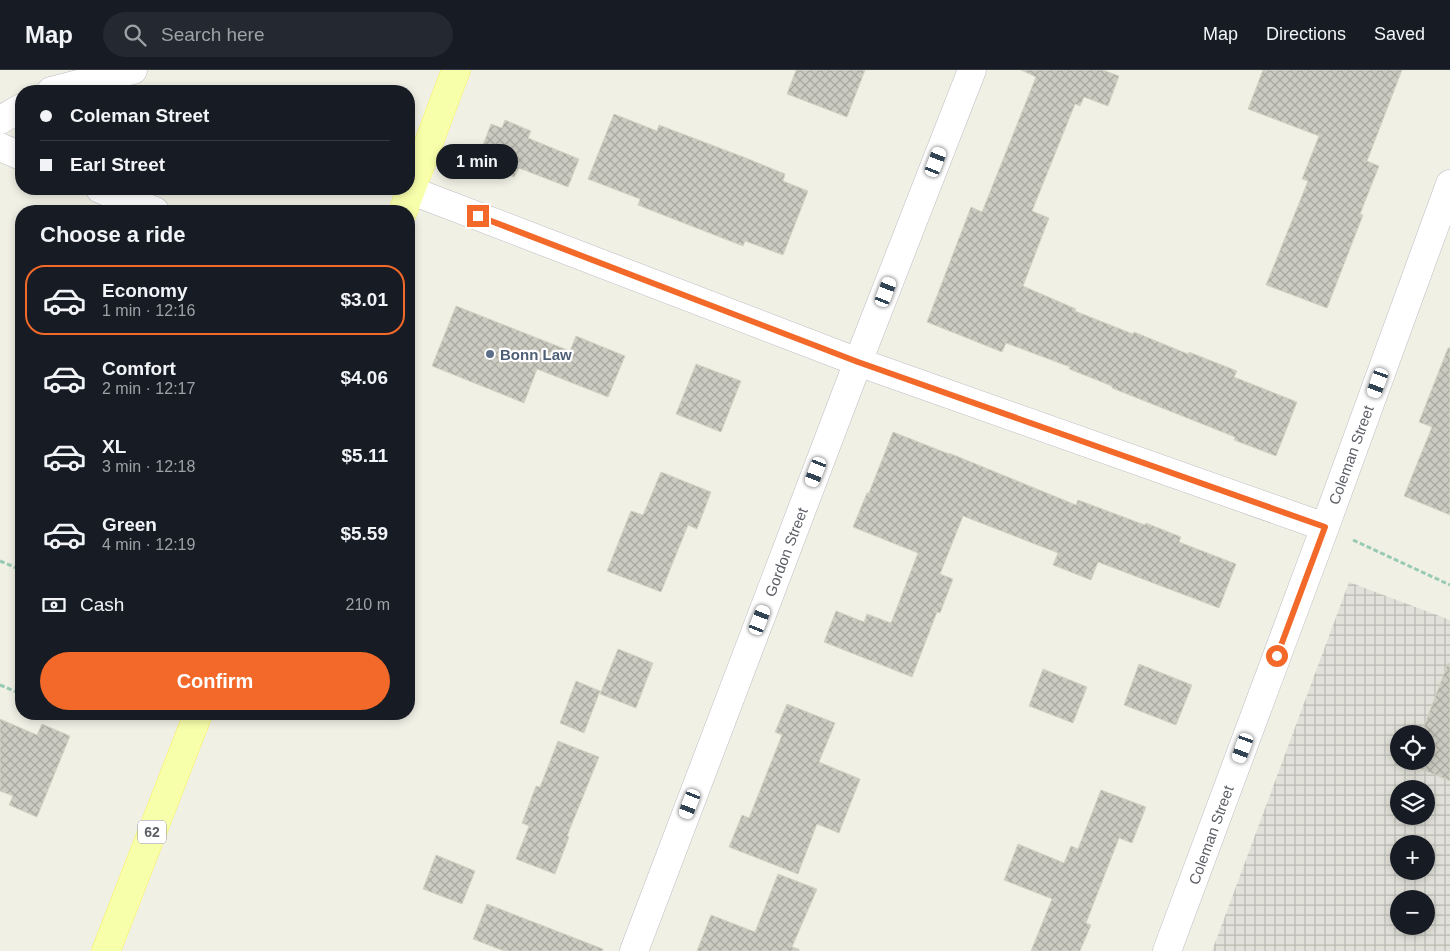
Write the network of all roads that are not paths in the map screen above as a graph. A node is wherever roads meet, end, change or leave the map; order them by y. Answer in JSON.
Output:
{"nodes":[{"id":1,"x":133,"y":70,"type":"edge"},
{"id":2,"x":456,"y":70,"type":"edge"},
{"id":3,"x":972,"y":70,"type":"edge"},
{"id":4,"x":74,"y":85,"type":"edge"},
{"id":5,"x":15,"y":111,"type":"edge"},
{"id":6,"x":0,"y":120,"type":"edge"},
{"id":7,"x":0,"y":147,"type":"edge"},
{"id":8,"x":15,"y":153,"type":"edge"},
{"id":9,"x":415,"y":182,"type":"edge"},
{"id":10,"x":1450,"y":184,"type":"edge"},
{"id":11,"x":115,"y":195,"type":"edge"},
{"id":12,"x":408,"y":201,"type":"edge"},
{"id":13,"x":139,"y":205,"type":"edge"},
{"id":14,"x":858,"y":362,"type":"junction"},
{"id":15,"x":1325,"y":527,"type":"junction"},
{"id":16,"x":196,"y":720,"type":"edge"},
{"id":17,"x":106,"y":951,"type":"edge"},
{"id":18,"x":634,"y":951,"type":"edge"},
{"id":19,"x":1167,"y":951,"type":"edge"}],
"edges":[{"from":1,"to":4,"type":"street"},
{"from":2,"to":9,"type":"main road"},
{"from":3,"to":14,"type":"street","name":"Gordon Street"},
{"from":5,"to":6,"type":"street"},
{"from":7,"to":8,"type":"street"},
{"from":10,"to":15,"type":"street","name":"Coleman Street"},
{"from":11,"to":13,"type":"street"},
{"from":12,"to":14,"type":"street"},
{"from":14,"to":15,"type":"street"},
{"from":14,"to":18,"type":"street","name":"Gordon Street"},
{"from":15,"to":19,"type":"street","name":"Coleman Street"},
{"from":16,"to":17,"type":"main road","number":"62"}]}
